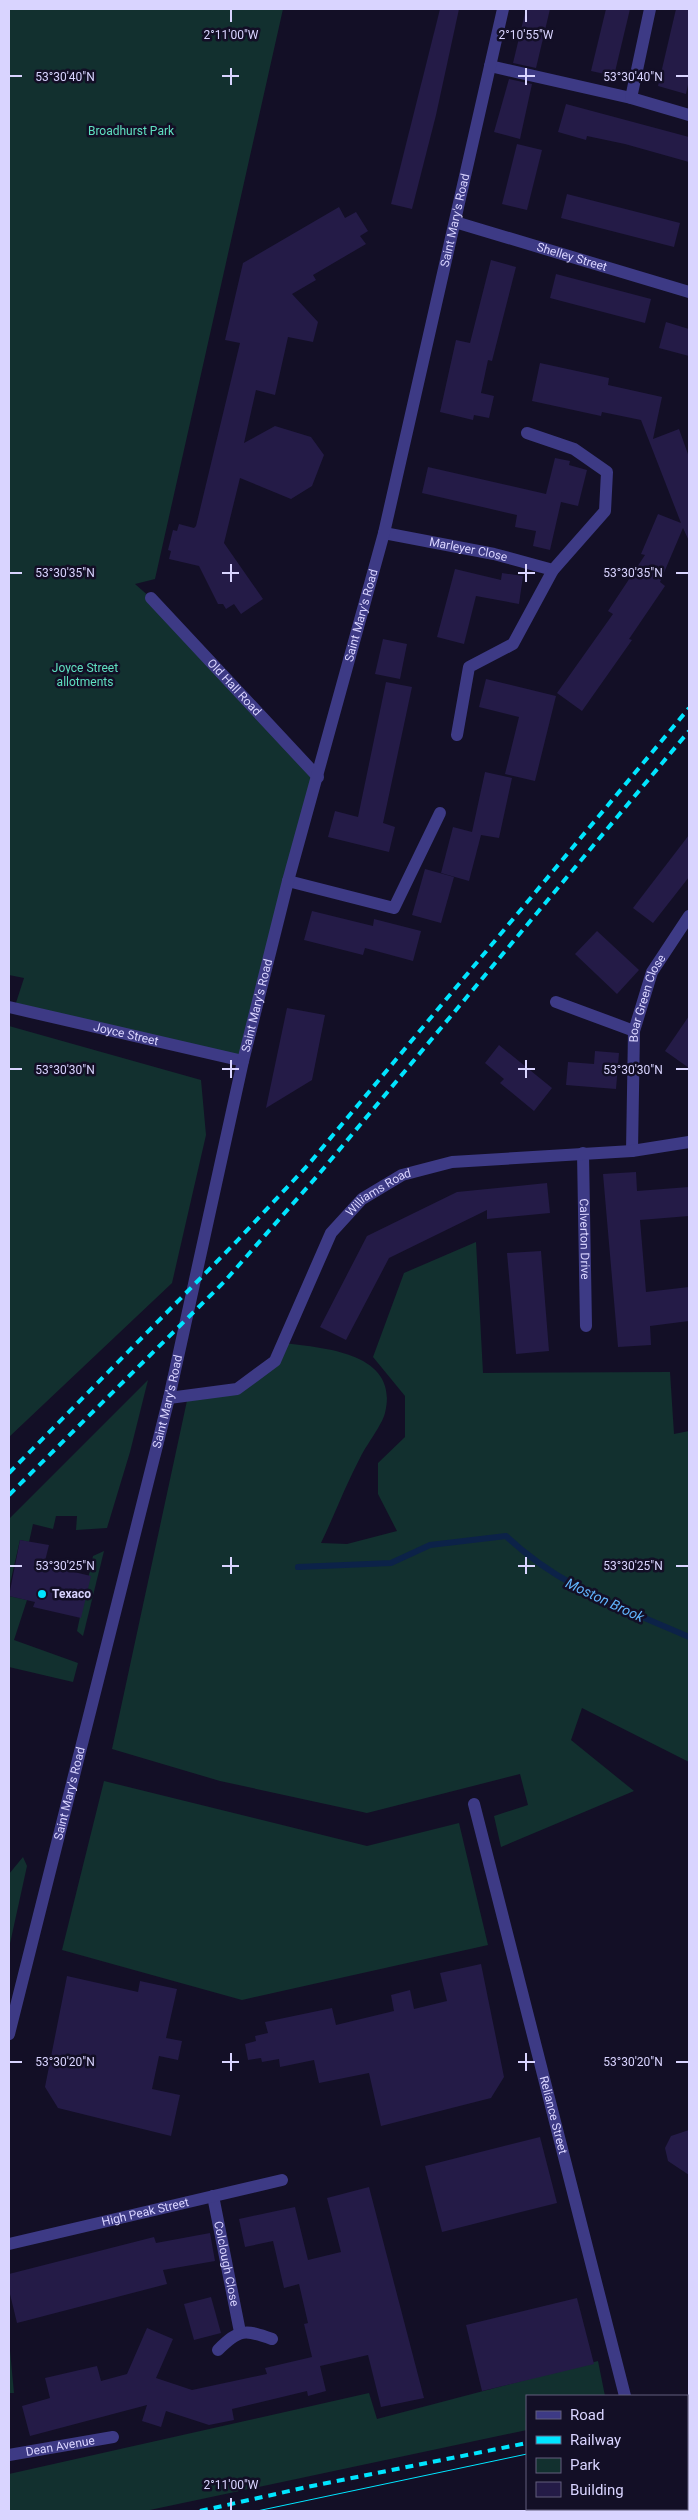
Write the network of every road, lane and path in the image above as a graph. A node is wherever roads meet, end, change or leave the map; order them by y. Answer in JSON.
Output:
{"nodes":[{"id":1,"x":503,"y":9,"type":"edge"},
{"id":2,"x":650,"y":9,"type":"edge"},
{"id":3,"x":490,"y":66,"type":"junction"},
{"id":4,"x":630,"y":98,"type":"junction"},
{"id":5,"x":689,"y":115,"type":"edge"},
{"id":6,"x":454,"y":222,"type":"junction"},
{"id":7,"x":689,"y":292,"type":"edge"},
{"id":8,"x":527,"y":433,"type":"dead end"},
{"id":9,"x":384,"y":532,"type":"junction"},
{"id":10,"x":553,"y":570,"type":"junction"},
{"id":11,"x":151,"y":598,"type":"dead end"},
{"id":12,"x":457,"y":735,"type":"dead end"},
{"id":13,"x":318,"y":777,"type":"junction"},
{"id":14,"x":440,"y":813,"type":"dead end"},
{"id":15,"x":288,"y":881,"type":"junction"},
{"id":16,"x":689,"y":916,"type":"edge"},
{"id":17,"x":556,"y":1002,"type":"dead end"},
{"id":18,"x":9,"y":1007,"type":"edge"},
{"id":19,"x":634,"y":1032,"type":"junction"},
{"id":20,"x":243,"y":1062,"type":"junction"},
{"id":21,"x":689,"y":1142,"type":"edge"},
{"id":22,"x":632,"y":1151,"type":"junction"},
{"id":23,"x":583,"y":1153,"type":"junction"},
{"id":24,"x":586,"y":1326,"type":"dead end"},
{"id":25,"x":169,"y":1398,"type":"junction"},
{"id":26,"x":474,"y":1804,"type":"dead end"},
{"id":27,"x":9,"y":2034,"type":"edge"},
{"id":28,"x":282,"y":2180,"type":"dead end"},
{"id":29,"x":213,"y":2196,"type":"junction"},
{"id":30,"x":9,"y":2244,"type":"edge"},
{"id":31,"x":240,"y":2332,"type":"junction"},
{"id":32,"x":272,"y":2339,"type":"dead end"},
{"id":33,"x":218,"y":2350,"type":"dead end"},
{"id":34,"x":625,"y":2395,"type":"edge"},
{"id":35,"x":113,"y":2438,"type":"dead end"},
{"id":36,"x":9,"y":2455,"type":"edge"}],
"edges":[{"from":1,"to":3,"type":"street","name":"Saint Mary's Road"},
{"from":2,"to":4,"type":"street"},
{"from":3,"to":4,"type":"street"},
{"from":3,"to":6,"type":"street","name":"Saint Mary's Road"},
{"from":4,"to":5,"type":"street"},
{"from":6,"to":7,"type":"street","name":"Shelley Street"},
{"from":6,"to":9,"type":"street","name":"Saint Mary's Road"},
{"from":8,"to":10,"type":"street"},
{"from":9,"to":10,"type":"street","name":"Marleyer Close"},
{"from":9,"to":13,"type":"street","name":"Saint Mary's Road"},
{"from":10,"to":12,"type":"street"},
{"from":11,"to":13,"type":"street","name":"Old Hall Road"},
{"from":13,"to":15,"type":"street","name":"Saint Mary's Road"},
{"from":14,"to":15,"type":"street"},
{"from":15,"to":20,"type":"street","name":"Saint Mary's Road"},
{"from":16,"to":19,"type":"street","name":"Boar Green Close"},
{"from":17,"to":19,"type":"street"},
{"from":18,"to":20,"type":"street","name":"Joyce Street"},
{"from":19,"to":22,"type":"street","name":"Boar Green Close"},
{"from":20,"to":25,"type":"street","name":"Saint Mary's Road"},
{"from":21,"to":22,"type":"street","name":"Williams Road"},
{"from":22,"to":23,"type":"street","name":"Williams Road"},
{"from":23,"to":24,"type":"street","name":"Calverton Drive"},
{"from":23,"to":25,"type":"street","name":"Williams Road"},
{"from":25,"to":27,"type":"street","name":"Saint Mary's Road"},
{"from":26,"to":34,"type":"street","name":"Reliance Street"},
{"from":28,"to":29,"type":"street","name":"High Peak Street"},
{"from":29,"to":30,"type":"street","name":"High Peak Street"},
{"from":29,"to":31,"type":"street","name":"Colclough Close"},
{"from":31,"to":32,"type":"street"},
{"from":31,"to":33,"type":"street"},
{"from":35,"to":36,"type":"street","name":"Dean Avenue"}]}
